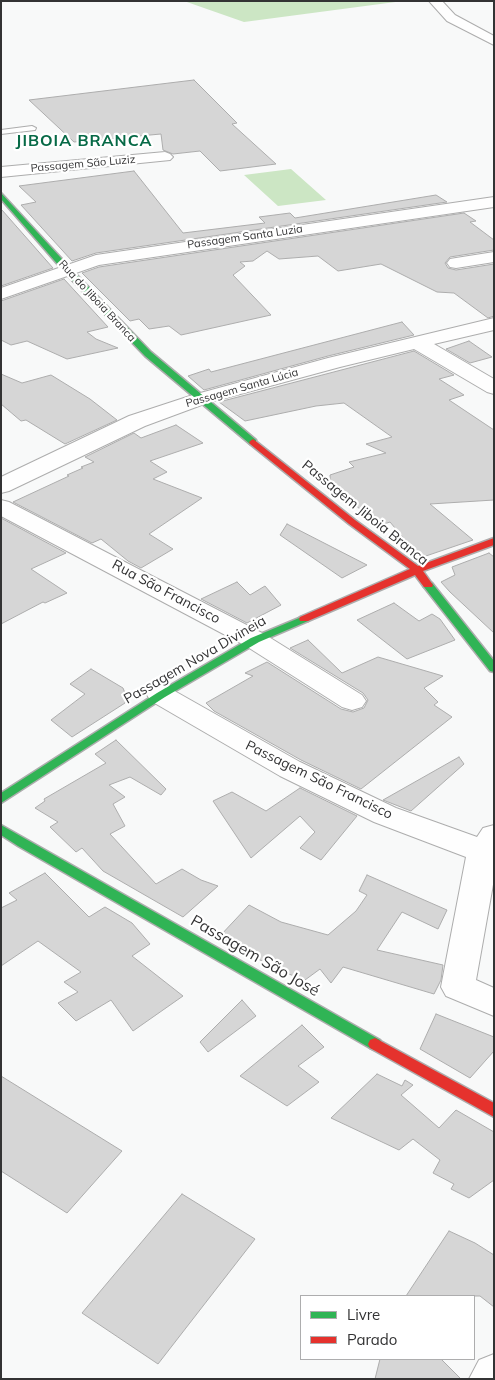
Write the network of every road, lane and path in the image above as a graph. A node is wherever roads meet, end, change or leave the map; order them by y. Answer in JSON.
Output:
{"nodes":[{"id":1,"x":435,"y":1,"type":"edge"},
{"id":2,"x":494,"y":41,"type":"edge"},
{"id":3,"x":32,"y":128,"type":"dead end"},
{"id":4,"x":1,"y":132,"type":"edge"},
{"id":5,"x":165,"y":157,"type":"dead end"},
{"id":6,"x":1,"y":172,"type":"edge"},
{"id":7,"x":1,"y":195,"type":"edge"},
{"id":8,"x":494,"y":202,"type":"edge"},
{"id":9,"x":494,"y":257,"type":"edge"},
{"id":10,"x":456,"y":263,"type":"dead end"},
{"id":11,"x":67,"y":269,"type":"junction"},
{"id":12,"x":1,"y":294,"type":"edge"},
{"id":13,"x":494,"y":324,"type":"edge"},
{"id":14,"x":416,"y":342,"type":"junction"},
{"id":15,"x":494,"y":388,"type":"edge"},
{"id":16,"x":200,"y":399,"type":"junction"},
{"id":17,"x":1,"y":486,"type":"edge"},
{"id":18,"x":1,"y":507,"type":"edge"},
{"id":19,"x":494,"y":541,"type":"edge"},
{"id":20,"x":416,"y":570,"type":"junction"},
{"id":21,"x":256,"y":640,"type":"junction"},
{"id":22,"x":494,"y":668,"type":"edge"},
{"id":23,"x":160,"y":695,"type":"junction"},
{"id":24,"x":352,"y":701,"type":"dead end"},
{"id":25,"x":1,"y":799,"type":"edge"},
{"id":26,"x":1,"y":829,"type":"edge"},
{"id":27,"x":489,"y":844,"type":"edge"},
{"id":28,"x":494,"y":1003,"type":"edge"},
{"id":29,"x":494,"y":1111,"type":"edge"},
{"id":30,"x":494,"y":1375,"type":"edge"},
{"id":31,"x":491,"y":1379,"type":"edge"}],
"edges":[{"from":1,"to":2,"type":"street"},
{"from":3,"to":4,"type":"lane"},
{"from":5,"to":6,"type":"street","name":"Passagem São Luziz"},
{"from":7,"to":11,"type":"street","name":"Rua do Jiboia Branca"},
{"from":8,"to":11,"type":"street","name":"Passagem Santa Luzia"},
{"from":9,"to":10,"type":"street"},
{"from":11,"to":12,"type":"street","name":"Passagem Santa Luzia"},
{"from":11,"to":16,"type":"street","name":"Rua do Jiboia Branca"},
{"from":13,"to":14,"type":"street","name":"Passagem Santa Lúcia"},
{"from":14,"to":15,"type":"street"},
{"from":14,"to":16,"type":"street","name":"Passagem Santa Lúcia"},
{"from":16,"to":17,"type":"street","name":"Passagem Santa Lúcia"},
{"from":16,"to":20,"type":"street","name":"Passagem Jiboia Branca"},
{"from":18,"to":21,"type":"street","name":"Rua São Francisco"},
{"from":19,"to":20,"type":"street","name":"Passagem Nova Divineia"},
{"from":20,"to":21,"type":"street","name":"Passagem Nova Divineia"},
{"from":20,"to":22,"type":"street","name":"Passagem Jiboia Branca"},
{"from":21,"to":23,"type":"street","name":"Passagem Nova Divineia"},
{"from":21,"to":24,"type":"street","name":"Rua São Francisco"},
{"from":23,"to":25,"type":"street","name":"Passagem Nova Divineia"},
{"from":23,"to":27,"type":"street","name":"Passagem São Francisco"},
{"from":26,"to":29,"type":"street","name":"Passagem São José"},
{"from":27,"to":28,"type":"street"},
{"from":30,"to":31,"type":"street"}]}
